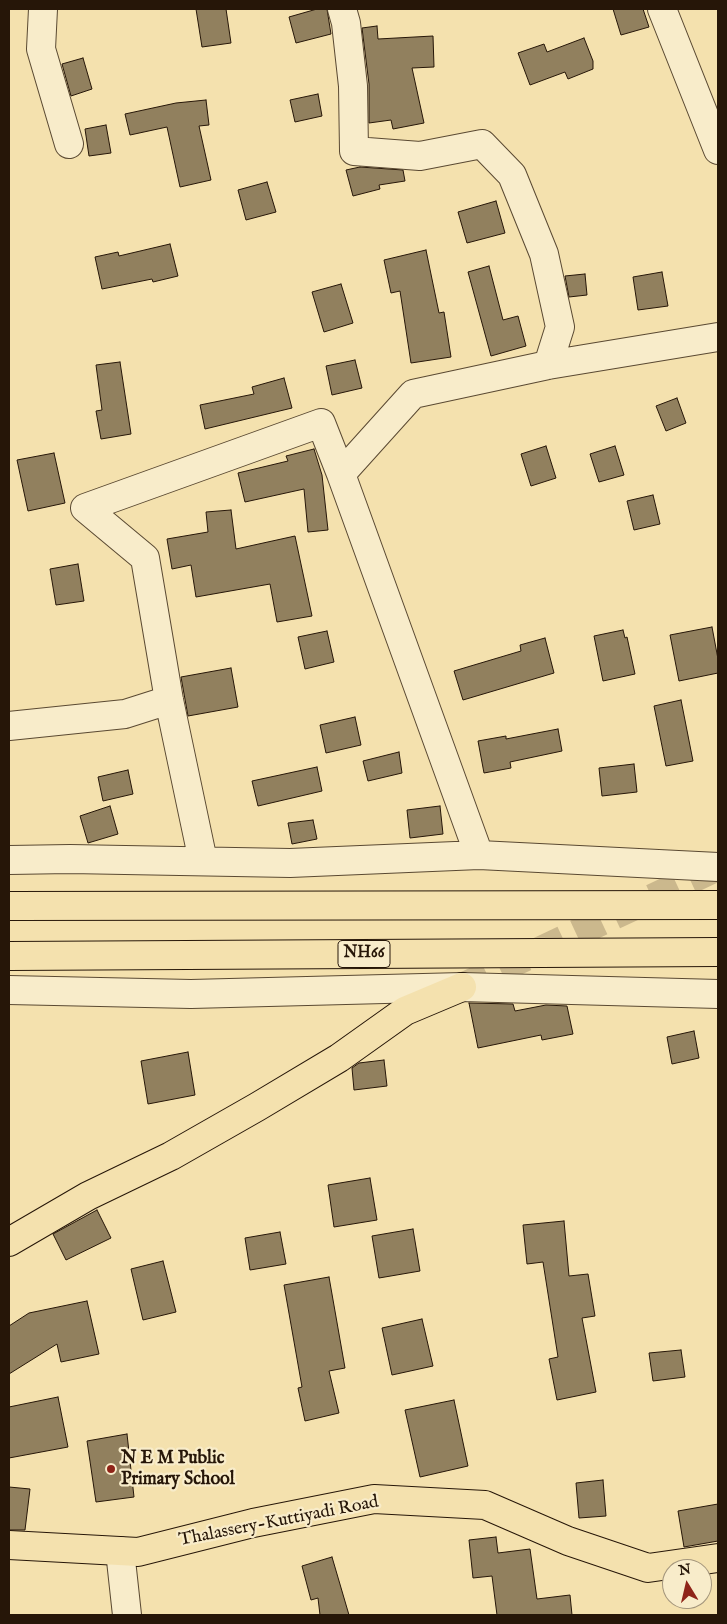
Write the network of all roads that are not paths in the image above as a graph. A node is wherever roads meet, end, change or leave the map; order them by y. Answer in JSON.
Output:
{"nodes":[{"id":1,"x":43,"y":9,"type":"edge"},
{"id":2,"x":342,"y":9,"type":"edge"},
{"id":3,"x":662,"y":9,"type":"edge"},
{"id":4,"x":69,"y":144,"type":"dead end"},
{"id":5,"x":718,"y":150,"type":"edge"},
{"id":6,"x":718,"y":337,"type":"edge"},
{"id":7,"x":548,"y":365,"type":"junction"},
{"id":8,"x":341,"y":474,"type":"junction"},
{"id":9,"x":169,"y":700,"type":"junction"},
{"id":10,"x":9,"y":726,"type":"edge"},
{"id":11,"x":479,"y":855,"type":"junction"},
{"id":12,"x":9,"y":860,"type":"edge"},
{"id":13,"x":203,"y":862,"type":"junction"},
{"id":14,"x":718,"y":867,"type":"edge"},
{"id":15,"x":718,"y":905,"type":"edge"},
{"id":16,"x":9,"y":906,"type":"edge"},
{"id":17,"x":718,"y":952,"type":"edge"},
{"id":18,"x":9,"y":956,"type":"edge"},
{"id":19,"x":462,"y":987,"type":"junction"},
{"id":20,"x":9,"y":990,"type":"edge"},
{"id":21,"x":718,"y":994,"type":"edge"},
{"id":22,"x":9,"y":1242,"type":"edge"},
{"id":23,"x":9,"y":1545,"type":"edge"},
{"id":24,"x":120,"y":1551,"type":"junction"},
{"id":25,"x":718,"y":1558,"type":"edge"},
{"id":26,"x":127,"y":1615,"type":"edge"}],
"edges":[{"from":1,"to":4,"type":"street"},
{"from":2,"to":7,"type":"street"},
{"from":3,"to":5,"type":"street"},
{"from":6,"to":7,"type":"street"},
{"from":7,"to":8,"type":"street"},
{"from":8,"to":9,"type":"street"},
{"from":8,"to":11,"type":"street"},
{"from":9,"to":10,"type":"street"},
{"from":9,"to":13,"type":"street"},
{"from":11,"to":13,"type":"street"},
{"from":11,"to":14,"type":"street"},
{"from":12,"to":13,"type":"street"},
{"from":15,"to":16,"type":"main road"},
{"from":17,"to":18,"type":"main road","number":"NH66"},
{"from":19,"to":20,"type":"street"},
{"from":19,"to":21,"type":"street"},
{"from":19,"to":22,"type":"main road"},
{"from":23,"to":24,"type":"main road","name":"Thalassery-Kuttiyadi Road"},
{"from":24,"to":25,"type":"main road","name":"Thalassery-Kuttiyadi Road"},
{"from":24,"to":26,"type":"street"}]}
